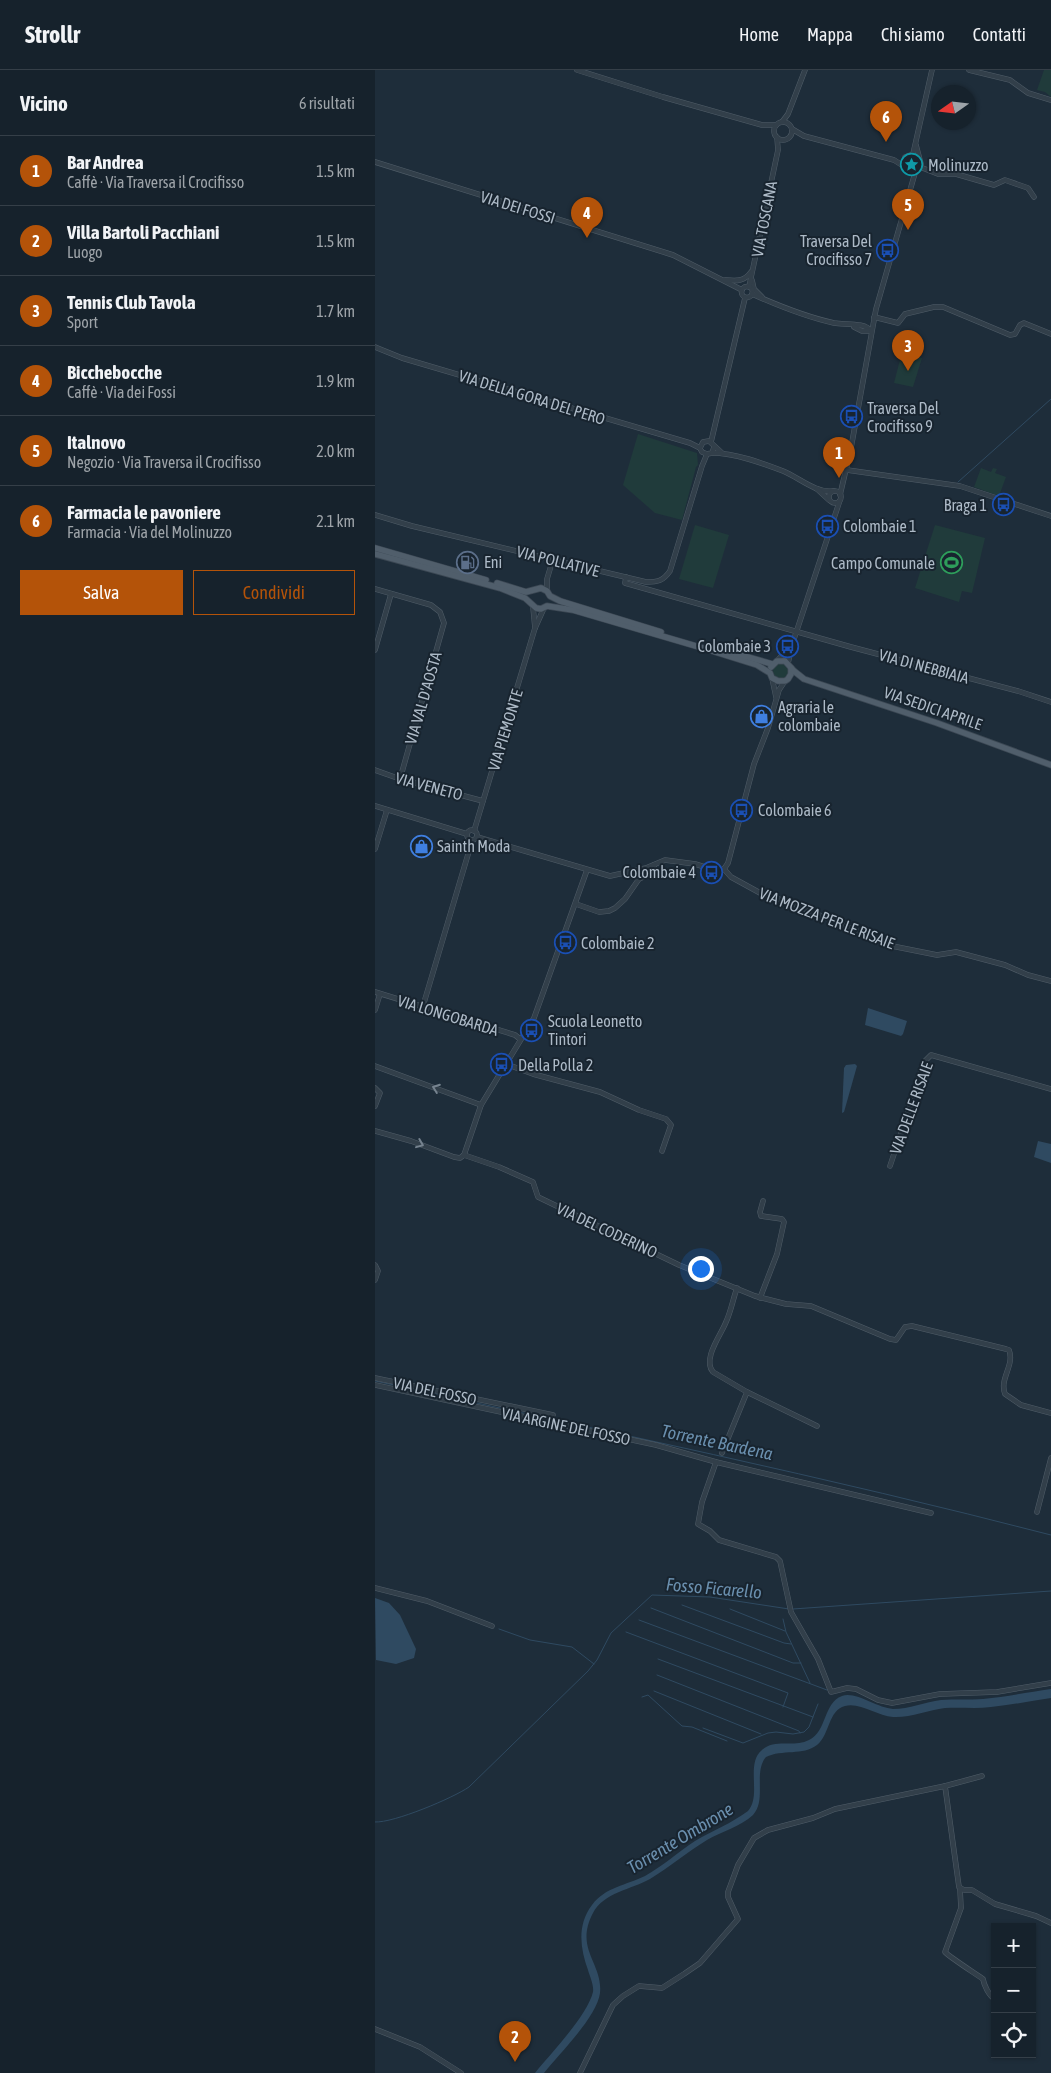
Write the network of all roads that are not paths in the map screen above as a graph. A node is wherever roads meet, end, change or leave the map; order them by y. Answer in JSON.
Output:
{"nodes":[{"id":1,"x":577,"y":70,"type":"edge"},
{"id":2,"x":805,"y":70,"type":"edge"},
{"id":3,"x":932,"y":70,"type":"edge"},
{"id":4,"x":969,"y":70,"type":"edge"},
{"id":5,"x":1051,"y":100,"type":"edge"},
{"id":6,"x":788,"y":114,"type":"junction"},
{"id":7,"x":782,"y":122,"type":"junction"},
{"id":8,"x":789,"y":124,"type":"junction"},
{"id":9,"x":762,"y":125,"type":"junction"},
{"id":10,"x":776,"y":125,"type":"junction"},
{"id":11,"x":792,"y":130,"type":"junction"},
{"id":12,"x":775,"y":135,"type":"junction"},
{"id":13,"x":790,"y":136,"type":"junction"},
{"id":14,"x":804,"y":136,"type":"junction"},
{"id":15,"x":784,"y":140,"type":"junction"},
{"id":16,"x":778,"y":150,"type":"junction"},
{"id":17,"x":915,"y":155,"type":"junction"},
{"id":18,"x":905,"y":157,"type":"junction"},
{"id":19,"x":893,"y":160,"type":"junction"},
{"id":20,"x":375,"y":162,"type":"edge"},
{"id":21,"x":905,"y":167,"type":"junction"},
{"id":22,"x":916,"y":169,"type":"junction"},
{"id":23,"x":1034,"y":197,"type":"dead end"},
{"id":24,"x":755,"y":267,"type":"junction"},
{"id":25,"x":751,"y":279,"type":"junction"},
{"id":26,"x":722,"y":280,"type":"junction"},
{"id":27,"x":749,"y":287,"type":"junction"},
{"id":28,"x":742,"y":290,"type":"junction"},
{"id":29,"x":752,"y":294,"type":"junction"},
{"id":30,"x":745,"y":298,"type":"junction"},
{"id":31,"x":767,"y":301,"type":"junction"},
{"id":32,"x":743,"y":309,"type":"junction"},
{"id":33,"x":874,"y":319,"type":"junction"},
{"id":34,"x":862,"y":329,"type":"junction"},
{"id":35,"x":871,"y":331,"type":"junction"},
{"id":36,"x":1051,"y":334,"type":"edge"},
{"id":37,"x":870,"y":338,"type":"junction"},
{"id":38,"x":375,"y":348,"type":"edge"},
{"id":39,"x":707,"y":447,"type":"junction"},
{"id":40,"x":847,"y":470,"type":"junction"},
{"id":41,"x":816,"y":488,"type":"junction"},
{"id":42,"x":837,"y":494,"type":"junction"},
{"id":43,"x":830,"y":501,"type":"junction"},
{"id":44,"x":375,"y":515,"type":"edge"},
{"id":45,"x":834,"y":516,"type":"junction"},
{"id":46,"x":1051,"y":516,"type":"edge"},
{"id":47,"x":375,"y":548,"type":"edge"},
{"id":48,"x":375,"y":554,"type":"edge"},
{"id":49,"x":553,"y":559,"type":"junction"},
{"id":50,"x":625,"y":577,"type":"junction"},
{"id":51,"x":375,"y":589,"type":"edge"},
{"id":52,"x":531,"y":592,"type":"junction"},
{"id":53,"x":546,"y":592,"type":"junction"},
{"id":54,"x":391,"y":594,"type":"junction"},
{"id":55,"x":531,"y":605,"type":"junction"},
{"id":56,"x":546,"y":607,"type":"junction"},
{"id":57,"x":535,"y":628,"type":"junction"},
{"id":58,"x":797,"y":631,"type":"junction"},
{"id":59,"x":793,"y":642,"type":"junction"},
{"id":60,"x":375,"y":650,"type":"edge"},
{"id":61,"x":775,"y":662,"type":"junction"},
{"id":62,"x":790,"y":666,"type":"junction"},
{"id":63,"x":771,"y":675,"type":"junction"},
{"id":64,"x":804,"y":679,"type":"junction"},
{"id":65,"x":786,"y":680,"type":"junction"},
{"id":66,"x":777,"y":701,"type":"junction"},
{"id":67,"x":1051,"y":702,"type":"edge"},
{"id":68,"x":1051,"y":765,"type":"edge"},
{"id":69,"x":375,"y":770,"type":"edge"},
{"id":70,"x":400,"y":779,"type":"junction"},
{"id":71,"x":483,"y":801,"type":"junction"},
{"id":72,"x":375,"y":806,"type":"edge"},
{"id":73,"x":387,"y":810,"type":"junction"},
{"id":74,"x":474,"y":831,"type":"junction"},
{"id":75,"x":467,"y":834,"type":"junction"},
{"id":76,"x":477,"y":837,"type":"junction"},
{"id":77,"x":472,"y":840,"type":"junction"},
{"id":78,"x":375,"y":849,"type":"edge"},
{"id":79,"x":654,"y":865,"type":"junction"},
{"id":80,"x":724,"y":869,"type":"junction"},
{"id":81,"x":587,"y":870,"type":"junction"},
{"id":82,"x":576,"y":904,"type":"junction"},
{"id":83,"x":1051,"y":981,"type":"edge"},
{"id":84,"x":377,"y":993,"type":"edge"},
{"id":85,"x":423,"y":1006,"type":"junction"},
{"id":86,"x":375,"y":1010,"type":"edge"},
{"id":87,"x":520,"y":1039,"type":"junction"},
{"id":88,"x":507,"y":1064,"type":"junction"},
{"id":89,"x":375,"y":1066,"type":"edge"},
{"id":90,"x":375,"y":1088,"type":"edge"},
{"id":91,"x":1051,"y":1089,"type":"edge"},
{"id":92,"x":481,"y":1105,"type":"junction"},
{"id":93,"x":375,"y":1106,"type":"edge"},
{"id":94,"x":375,"y":1132,"type":"edge"},
{"id":95,"x":662,"y":1151,"type":"dead end"},
{"id":96,"x":464,"y":1155,"type":"junction"},
{"id":97,"x":890,"y":1166,"type":"dead end"},
{"id":98,"x":763,"y":1201,"type":"dead end"},
{"id":99,"x":375,"y":1265,"type":"edge"},
{"id":100,"x":375,"y":1280,"type":"edge"},
{"id":101,"x":737,"y":1288,"type":"junction"},
{"id":102,"x":760,"y":1298,"type":"junction"},
{"id":103,"x":375,"y":1378,"type":"edge"},
{"id":104,"x":375,"y":1385,"type":"edge"},
{"id":105,"x":747,"y":1392,"type":"junction"},
{"id":106,"x":1051,"y":1413,"type":"edge"},
{"id":107,"x":553,"y":1415,"type":"dead end"},
{"id":108,"x":817,"y":1426,"type":"dead end"},
{"id":109,"x":722,"y":1453,"type":"dead end"},
{"id":110,"x":1051,"y":1459,"type":"edge"},
{"id":111,"x":715,"y":1462,"type":"junction"},
{"id":112,"x":1037,"y":1512,"type":"dead end"},
{"id":113,"x":931,"y":1513,"type":"dead end"},
{"id":114,"x":375,"y":1588,"type":"edge"},
{"id":115,"x":492,"y":1626,"type":"dead end"},
{"id":116,"x":1051,"y":1683,"type":"edge"},
{"id":117,"x":982,"y":1776,"type":"dead end"},
{"id":118,"x":945,"y":1786,"type":"junction"},
{"id":119,"x":960,"y":1889,"type":"junction"},
{"id":120,"x":1051,"y":1923,"type":"edge"},
{"id":121,"x":991,"y":1997,"type":"edge"},
{"id":122,"x":375,"y":2029,"type":"edge"},
{"id":123,"x":461,"y":2073,"type":"edge"},
{"id":124,"x":581,"y":2073,"type":"edge"}],
"edges":[{"from":1,"to":9,"type":"street"},
{"from":2,"to":6,"type":"street"},
{"from":3,"to":17,"type":"street"},
{"from":4,"to":5,"type":"street"},
{"from":6,"to":7,"type":"street"},
{"from":6,"to":8,"type":"street"},
{"from":7,"to":8,"type":"street"},
{"from":7,"to":10,"type":"street"},
{"from":8,"to":11,"type":"street"},
{"from":9,"to":10,"type":"street"},
{"from":9,"to":12,"type":"street"},
{"from":10,"to":12,"type":"street"},
{"from":11,"to":13,"type":"street"},
{"from":11,"to":14,"type":"street"},
{"from":12,"to":15,"type":"street"},
{"from":12,"to":16,"type":"street","name":"VIA TOSCANA"},
{"from":13,"to":14,"type":"street"},
{"from":13,"to":15,"type":"street"},
{"from":14,"to":19,"type":"street"},
{"from":15,"to":16,"type":"street","name":"VIA TOSCANA"},
{"from":16,"to":24,"type":"street","name":"VIA TOSCANA"},
{"from":17,"to":18,"type":"street"},
{"from":17,"to":22,"type":"street"},
{"from":18,"to":19,"type":"street"},
{"from":18,"to":21,"type":"street"},
{"from":19,"to":21,"type":"street"},
{"from":20,"to":26,"type":"street","name":"VIA DEI FOSSI"},
{"from":21,"to":22,"type":"street"},
{"from":22,"to":23,"type":"street"},
{"from":22,"to":33,"type":"street"},
{"from":24,"to":25,"type":"street","name":"VIA TOSCANA"},
{"from":24,"to":26,"type":"street"},
{"from":25,"to":27,"type":"street","name":"VIA TOSCANA"},
{"from":25,"to":31,"type":"street"},
{"from":26,"to":28,"type":"street","name":"VIA DEI FOSSI"},
{"from":27,"to":28,"type":"street"},
{"from":27,"to":29,"type":"street"},
{"from":28,"to":30,"type":"street"},
{"from":29,"to":30,"type":"street"},
{"from":29,"to":31,"type":"street"},
{"from":30,"to":32,"type":"street"},
{"from":31,"to":32,"type":"street"},
{"from":31,"to":34,"type":"street"},
{"from":32,"to":39,"type":"street"},
{"from":33,"to":34,"type":"street"},
{"from":33,"to":35,"type":"street"},
{"from":33,"to":36,"type":"street"},
{"from":34,"to":35,"type":"street"},
{"from":34,"to":37,"type":"street"},
{"from":35,"to":37,"type":"street"},
{"from":37,"to":40,"type":"street"},
{"from":38,"to":39,"type":"street","name":"VIA DELLA GORA DEL PERO"},
{"from":39,"to":41,"type":"street"},
{"from":39,"to":50,"type":"street","name":"VIA POLLATIVE"},
{"from":40,"to":42,"type":"street"},
{"from":40,"to":46,"type":"street"},
{"from":41,"to":42,"type":"street"},
{"from":41,"to":43,"type":"street"},
{"from":42,"to":43,"type":"street"},
{"from":42,"to":43,"type":"street"},
{"from":42,"to":45,"type":"street"},
{"from":43,"to":45,"type":"street"},
{"from":44,"to":49,"type":"street","name":"VIA POLLATIVE"},
{"from":45,"to":58,"type":"street"},
{"from":47,"to":52,"type":"main road"},
{"from":48,"to":55,"type":"main road"},
{"from":49,"to":50,"type":"street","name":"VIA POLLATIVE"},
{"from":49,"to":53,"type":"street"},
{"from":50,"to":58,"type":"street","name":"VIA POLLATIVE"},
{"from":51,"to":54,"type":"street"},
{"from":52,"to":53,"type":"main road"},
{"from":52,"to":55,"type":"main road"},
{"from":53,"to":56,"type":"main road"},
{"from":53,"to":61,"type":"main road"},
{"from":54,"to":60,"type":"street"},
{"from":54,"to":70,"type":"street","name":"VIA VAL D'AOSTA"},
{"from":55,"to":56,"type":"main road"},
{"from":55,"to":57,"type":"street","name":"VIA PIEMONTE"},
{"from":56,"to":57,"type":"street","name":"VIA PIEMONTE"},
{"from":56,"to":63,"type":"main road"},
{"from":57,"to":71,"type":"street","name":"VIA PIEMONTE"},
{"from":58,"to":59,"type":"street"},
{"from":58,"to":67,"type":"street","name":"VIA DI NEBBIAIA"},
{"from":59,"to":61,"type":"street"},
{"from":59,"to":62,"type":"street"},
{"from":61,"to":62,"type":"main road"},
{"from":61,"to":63,"type":"main road"},
{"from":62,"to":64,"type":"main road"},
{"from":62,"to":65,"type":"main road"},
{"from":63,"to":65,"type":"main road"},
{"from":63,"to":66,"type":"street"},
{"from":64,"to":65,"type":"main road"},
{"from":64,"to":68,"type":"main road","name":"VIA SEDICI APRILE"},
{"from":65,"to":66,"type":"street"},
{"from":66,"to":80,"type":"street"},
{"from":69,"to":70,"type":"street","name":"VIA VENETO"},
{"from":70,"to":71,"type":"street","name":"VIA VENETO"},
{"from":71,"to":74,"type":"street","name":"VIA PIEMONTE"},
{"from":72,"to":73,"type":"street"},
{"from":73,"to":75,"type":"street"},
{"from":73,"to":78,"type":"street"},
{"from":74,"to":75,"type":"street"},
{"from":74,"to":76,"type":"street"},
{"from":75,"to":77,"type":"street"},
{"from":76,"to":77,"type":"street"},
{"from":76,"to":81,"type":"street"},
{"from":77,"to":85,"type":"street"},
{"from":79,"to":80,"type":"street"},
{"from":79,"to":81,"type":"street"},
{"from":79,"to":82,"type":"street"},
{"from":80,"to":83,"type":"street","name":"VIA MOZZA PER LE RISAIE"},
{"from":81,"to":82,"type":"street"},
{"from":82,"to":87,"type":"street"},
{"from":84,"to":85,"type":"street","name":"VIA LONGOBARDA"},
{"from":84,"to":86,"type":"street"},
{"from":85,"to":87,"type":"street","name":"VIA LONGOBARDA"},
{"from":87,"to":88,"type":"street"},
{"from":88,"to":92,"type":"street"},
{"from":88,"to":95,"type":"street"},
{"from":92,"to":89,"type":"street","one_way":true},
{"from":90,"to":93,"type":"street"},
{"from":91,"to":97,"type":"street","name":"VIA DELLE RISAIE"},
{"from":92,"to":96,"type":"street"},
{"from":94,"to":96,"type":"street","one_way":true},
{"from":96,"to":101,"type":"street","name":"VIA DEL CODERINO"},
{"from":98,"to":102,"type":"street"},
{"from":99,"to":100,"type":"street"},
{"from":101,"to":102,"type":"street","name":"VIA DEL CODERINO"},
{"from":101,"to":105,"type":"street"},
{"from":102,"to":106,"type":"street","name":"VIA DEL CODERINO"},
{"from":103,"to":107,"type":"street","name":"VIA DEL FOSSO"},
{"from":104,"to":111,"type":"street","name":"VIA ARGINE DEL FOSSO"},
{"from":105,"to":108,"type":"street"},
{"from":105,"to":109,"type":"street"},
{"from":110,"to":112,"type":"street"},
{"from":111,"to":113,"type":"street","name":"VIA ARGINE DEL FOSSO"},
{"from":111,"to":116,"type":"street"},
{"from":114,"to":115,"type":"street"},
{"from":117,"to":118,"type":"street"},
{"from":118,"to":119,"type":"street"},
{"from":118,"to":124,"type":"street"},
{"from":119,"to":120,"type":"street"},
{"from":119,"to":121,"type":"street"},
{"from":122,"to":123,"type":"street"}]}
